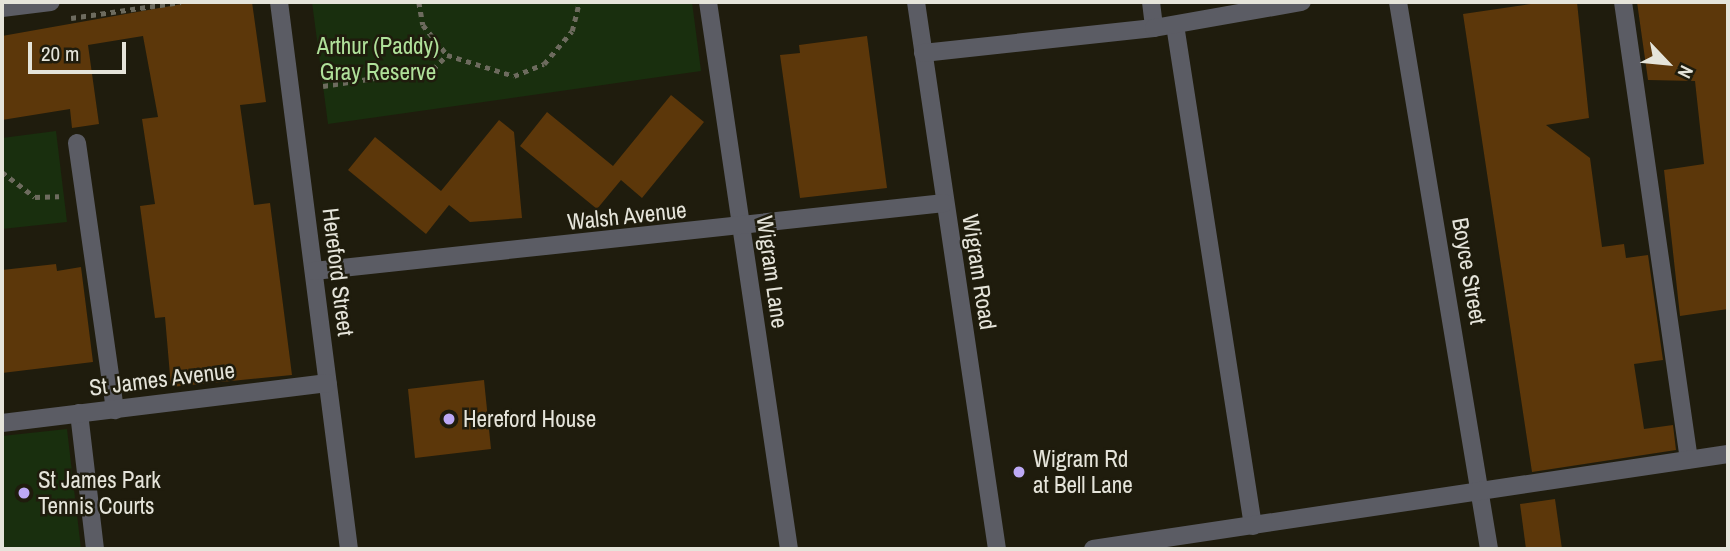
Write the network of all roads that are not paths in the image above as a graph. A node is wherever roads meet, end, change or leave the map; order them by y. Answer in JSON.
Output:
{"nodes":[{"id":1,"x":51,"y":2,"type":"edge"},
{"id":2,"x":279,"y":2,"type":"edge"},
{"id":3,"x":708,"y":2,"type":"edge"},
{"id":4,"x":916,"y":2,"type":"edge"},
{"id":5,"x":1151,"y":2,"type":"edge"},
{"id":6,"x":1302,"y":2,"type":"edge"},
{"id":7,"x":1398,"y":2,"type":"edge"},
{"id":8,"x":1623,"y":2,"type":"edge"},
{"id":9,"x":2,"y":8,"type":"edge"},
{"id":10,"x":1175,"y":25,"type":"junction"},
{"id":11,"x":1154,"y":28,"type":"junction"},
{"id":12,"x":923,"y":53,"type":"junction"},
{"id":13,"x":77,"y":143,"type":"dead end"},
{"id":14,"x":944,"y":203,"type":"junction"},
{"id":15,"x":741,"y":229,"type":"junction"},
{"id":16,"x":314,"y":271,"type":"junction"},
{"id":17,"x":328,"y":383,"type":"junction"},
{"id":18,"x":115,"y":410,"type":"junction"},
{"id":19,"x":79,"y":414,"type":"junction"},
{"id":20,"x":2,"y":423,"type":"edge"},
{"id":21,"x":1728,"y":454,"type":"edge"},
{"id":22,"x":1689,"y":459,"type":"junction"},
{"id":23,"x":1481,"y":488,"type":"junction"},
{"id":24,"x":1253,"y":526,"type":"junction"},
{"id":25,"x":95,"y":549,"type":"edge"},
{"id":26,"x":349,"y":549,"type":"edge"},
{"id":27,"x":789,"y":549,"type":"edge"},
{"id":28,"x":997,"y":549,"type":"edge"},
{"id":29,"x":1093,"y":549,"type":"edge"},
{"id":30,"x":1489,"y":549,"type":"edge"}],
"edges":[{"from":1,"to":9,"type":"street"},
{"from":2,"to":16,"type":"street","name":"Hereford Street"},
{"from":3,"to":15,"type":"street","name":"Wigram Lane"},
{"from":4,"to":12,"type":"street","name":"Wigram Road"},
{"from":5,"to":11,"type":"street"},
{"from":6,"to":10,"type":"street"},
{"from":7,"to":23,"type":"street","name":"Boyce Street"},
{"from":8,"to":22,"type":"street"},
{"from":10,"to":11,"type":"street"},
{"from":10,"to":24,"type":"street"},
{"from":11,"to":12,"type":"street"},
{"from":12,"to":14,"type":"street","name":"Wigram Road"},
{"from":13,"to":18,"type":"street"},
{"from":14,"to":15,"type":"street","name":"Walsh Avenue"},
{"from":14,"to":28,"type":"street","name":"Wigram Road"},
{"from":15,"to":16,"type":"street","name":"Walsh Avenue"},
{"from":15,"to":27,"type":"street","name":"Wigram Lane"},
{"from":16,"to":17,"type":"street","name":"Hereford Street"},
{"from":17,"to":18,"type":"street","name":"St James Avenue"},
{"from":17,"to":26,"type":"street","name":"Hereford Street"},
{"from":18,"to":19,"type":"street","name":"St James Avenue"},
{"from":19,"to":20,"type":"street","name":"St James Avenue"},
{"from":19,"to":25,"type":"street"},
{"from":21,"to":22,"type":"street"},
{"from":22,"to":23,"type":"street"},
{"from":23,"to":24,"type":"street"},
{"from":23,"to":30,"type":"street","name":"Boyce Street"},
{"from":24,"to":29,"type":"street"}]}
